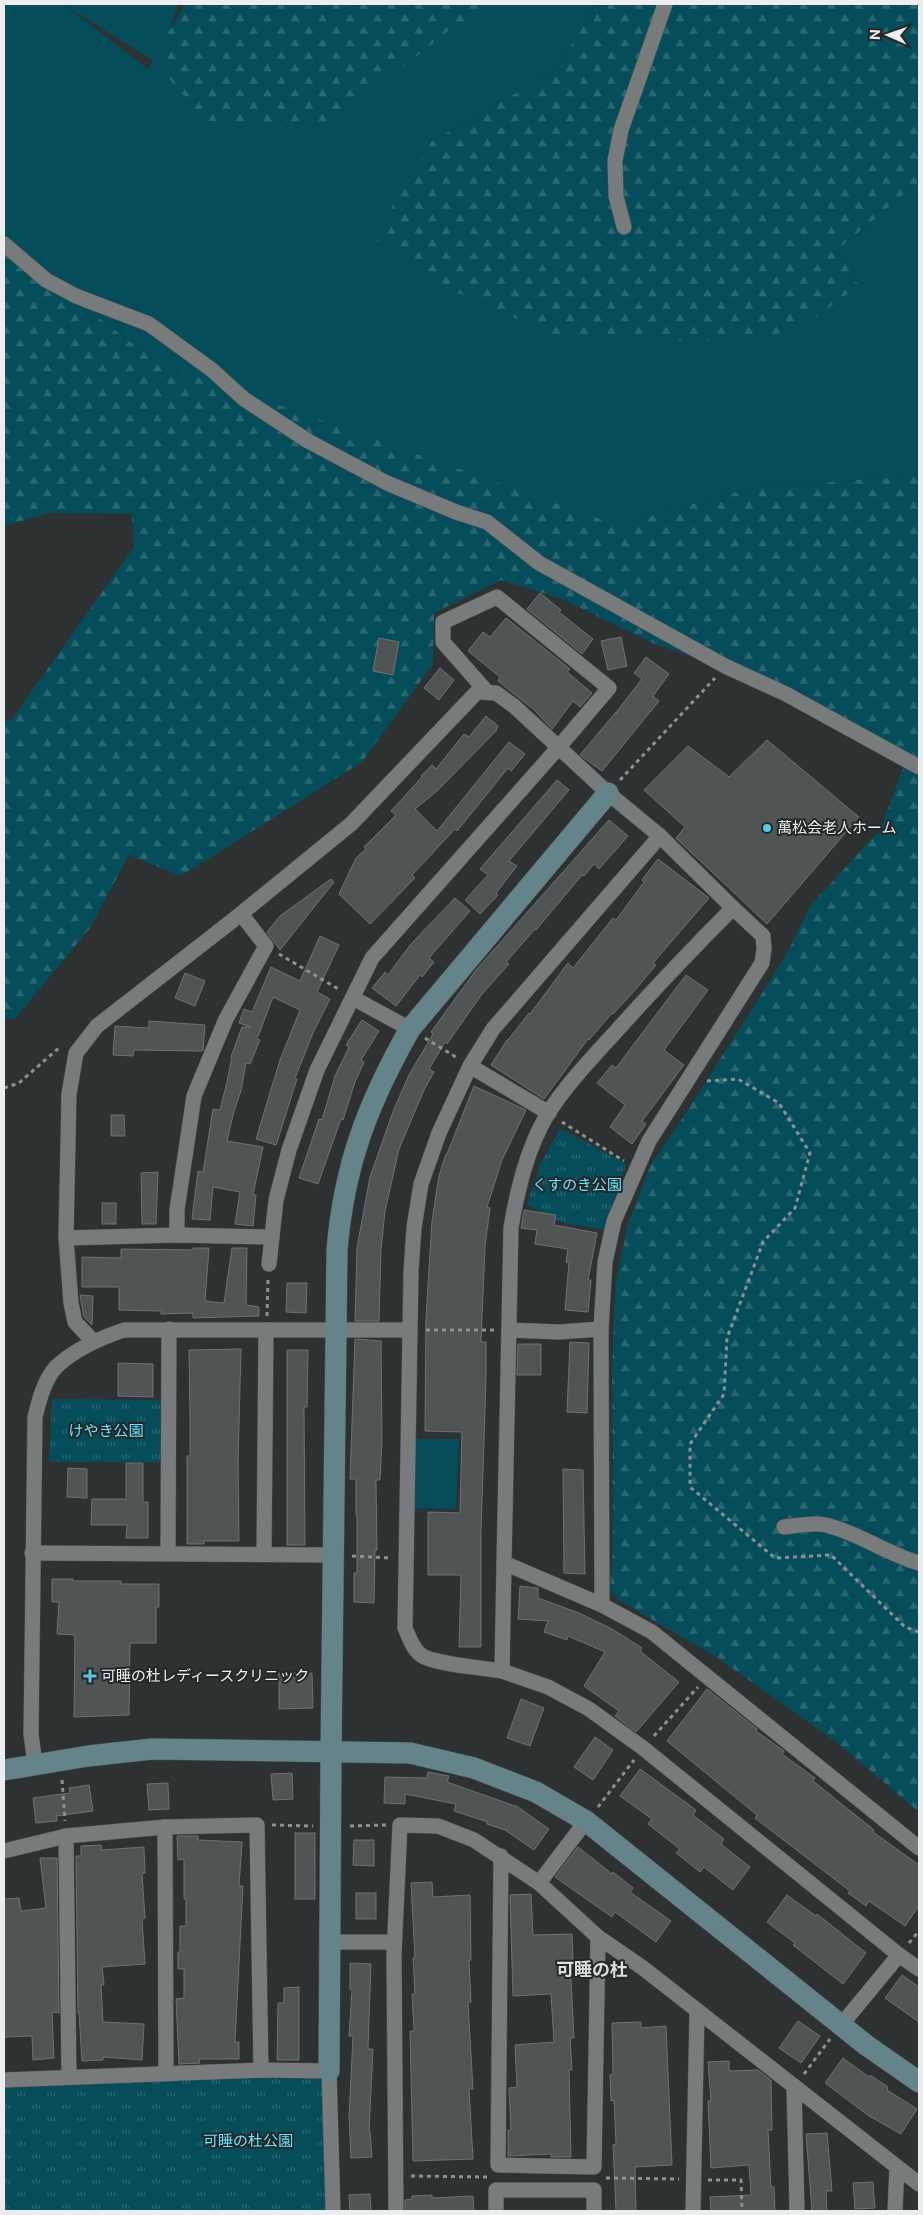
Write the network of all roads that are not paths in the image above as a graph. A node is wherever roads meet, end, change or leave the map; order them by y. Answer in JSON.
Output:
{"nodes":[{"id":1,"x":665,"y":4,"type":"edge"},
{"id":2,"x":624,"y":227,"type":"dead end"},
{"id":3,"x":4,"y":244,"type":"edge"},
{"id":4,"x":487,"y":692,"type":"junction"},
{"id":5,"x":558,"y":748,"type":"junction"},
{"id":6,"x":919,"y":767,"type":"edge"},
{"id":7,"x":608,"y":793,"type":"junction"},
{"id":8,"x":660,"y":836,"type":"junction"},
{"id":9,"x":733,"y":908,"type":"junction"},
{"id":10,"x":240,"y":914,"type":"junction"},
{"id":11,"x":353,"y":998,"type":"junction"},
{"id":12,"x":410,"y":1029,"type":"junction"},
{"id":13,"x":470,"y":1066,"type":"junction"},
{"id":14,"x":549,"y":1113,"type":"junction"},
{"id":15,"x":177,"y":1235,"type":"junction"},
{"id":16,"x":270,"y":1237,"type":"junction"},
{"id":17,"x":66,"y":1238,"type":"junction"},
{"id":18,"x":269,"y":1264,"type":"road end"},
{"id":19,"x":170,"y":1329,"type":"junction"},
{"id":20,"x":601,"y":1329,"type":"junction"},
{"id":21,"x":266,"y":1330,"type":"junction"},
{"id":22,"x":410,"y":1330,"type":"junction"},
{"id":23,"x":509,"y":1330,"type":"junction"},
{"id":24,"x":336,"y":1331,"type":"junction"},
{"id":25,"x":93,"y":1341,"type":"junction"},
{"id":26,"x":784,"y":1527,"type":"dead end"},
{"id":27,"x":32,"y":1553,"type":"junction"},
{"id":28,"x":168,"y":1554,"type":"junction"},
{"id":29,"x":264,"y":1554,"type":"junction"},
{"id":30,"x":334,"y":1555,"type":"junction"},
{"id":31,"x":504,"y":1563,"type":"junction"},
{"id":32,"x":919,"y":1563,"type":"edge"},
{"id":33,"x":602,"y":1605,"type":"junction"},
{"id":34,"x":502,"y":1671,"type":"junction"},
{"id":35,"x":331,"y":1751,"type":"junction"},
{"id":36,"x":35,"y":1764,"type":"junction"},
{"id":37,"x":4,"y":1770,"type":"edge"},
{"id":38,"x":586,"y":1821,"type":"junction"},
{"id":39,"x":165,"y":1827,"type":"junction"},
{"id":40,"x":66,"y":1836,"type":"junction"},
{"id":41,"x":919,"y":1848,"type":"edge"},
{"id":42,"x":4,"y":1851,"type":"edge"},
{"id":43,"x":501,"y":1856,"type":"junction"},
{"id":44,"x":539,"y":1883,"type":"junction"},
{"id":45,"x":598,"y":1937,"type":"junction"},
{"id":46,"x":329,"y":1942,"type":"junction"},
{"id":47,"x":394,"y":1942,"type":"junction"},
{"id":48,"x":899,"y":1955,"type":"junction"},
{"id":49,"x":919,"y":1969,"type":"edge"},
{"id":50,"x":697,"y":2012,"type":"junction"},
{"id":51,"x":842,"y":2024,"type":"junction"},
{"id":52,"x":261,"y":2070,"type":"junction"},
{"id":53,"x":330,"y":2071,"type":"junction"},
{"id":54,"x":166,"y":2073,"type":"junction"},
{"id":55,"x":69,"y":2077,"type":"junction"},
{"id":56,"x":4,"y":2080,"type":"edge"},
{"id":57,"x":919,"y":2082,"type":"edge"},
{"id":58,"x":794,"y":2086,"type":"junction"},
{"id":59,"x":897,"y":2167,"type":"junction"},
{"id":60,"x":919,"y":2184,"type":"edge"},
{"id":61,"x":333,"y":2211,"type":"edge"},
{"id":62,"x":396,"y":2211,"type":"edge"},
{"id":63,"x":496,"y":2211,"type":"edge"},
{"id":64,"x":594,"y":2211,"type":"edge"},
{"id":65,"x":692,"y":2211,"type":"edge"},
{"id":66,"x":797,"y":2211,"type":"edge"},
{"id":67,"x":895,"y":2211,"type":"edge"}],
"edges":[{"from":1,"to":2,"type":"street"},
{"from":3,"to":6,"type":"street"},
{"from":4,"to":5,"type":"street"},
{"from":4,"to":5,"type":"street"},
{"from":4,"to":10,"type":"street"},
{"from":5,"to":7,"type":"street"},
{"from":5,"to":11,"type":"street"},
{"from":7,"to":8,"type":"street"},
{"from":7,"to":12,"type":"street"},
{"from":8,"to":9,"type":"street"},
{"from":8,"to":13,"type":"street"},
{"from":9,"to":14,"type":"street"},
{"from":9,"to":20,"type":"street"},
{"from":10,"to":15,"type":"street"},
{"from":10,"to":17,"type":"street"},
{"from":11,"to":12,"type":"street"},
{"from":11,"to":16,"type":"street"},
{"from":12,"to":24,"type":"street"},
{"from":13,"to":14,"type":"street"},
{"from":13,"to":22,"type":"street"},
{"from":14,"to":23,"type":"street"},
{"from":15,"to":16,"type":"street"},
{"from":15,"to":17,"type":"street"},
{"from":16,"to":18,"type":"street"},
{"from":17,"to":25,"type":"street"},
{"from":19,"to":21,"type":"street"},
{"from":19,"to":25,"type":"street"},
{"from":19,"to":28,"type":"street"},
{"from":20,"to":23,"type":"street"},
{"from":20,"to":33,"type":"street"},
{"from":21,"to":24,"type":"street"},
{"from":21,"to":29,"type":"street"},
{"from":22,"to":24,"type":"street"},
{"from":22,"to":34,"type":"street"},
{"from":23,"to":31,"type":"street"},
{"from":24,"to":30,"type":"street"},
{"from":25,"to":27,"type":"street"},
{"from":26,"to":32,"type":"street"},
{"from":27,"to":28,"type":"street"},
{"from":27,"to":36,"type":"street"},
{"from":28,"to":29,"type":"street"},
{"from":29,"to":30,"type":"street"},
{"from":30,"to":35,"type":"street"},
{"from":31,"to":33,"type":"street"},
{"from":31,"to":34,"type":"street"},
{"from":33,"to":41,"type":"street"},
{"from":34,"to":48,"type":"street"},
{"from":35,"to":36,"type":"street"},
{"from":35,"to":38,"type":"street"},
{"from":35,"to":46,"type":"street"},
{"from":36,"to":37,"type":"street"},
{"from":38,"to":44,"type":"street"},
{"from":38,"to":51,"type":"street"},
{"from":39,"to":40,"type":"street"},
{"from":39,"to":52,"type":"street"},
{"from":39,"to":54,"type":"street"},
{"from":40,"to":42,"type":"street"},
{"from":40,"to":55,"type":"street"},
{"from":43,"to":44,"type":"street"},
{"from":43,"to":45,"type":"street"},
{"from":43,"to":47,"type":"street"},
{"from":44,"to":45,"type":"street"},
{"from":45,"to":50,"type":"street"},
{"from":46,"to":47,"type":"street"},
{"from":46,"to":53,"type":"street"},
{"from":47,"to":62,"type":"street"},
{"from":48,"to":49,"type":"street"},
{"from":48,"to":51,"type":"street"},
{"from":50,"to":58,"type":"street"},
{"from":50,"to":65,"type":"street"},
{"from":51,"to":57,"type":"street"},
{"from":52,"to":53,"type":"street"},
{"from":52,"to":54,"type":"street"},
{"from":53,"to":61,"type":"street"},
{"from":54,"to":55,"type":"street"},
{"from":55,"to":56,"type":"street"},
{"from":58,"to":59,"type":"street"},
{"from":58,"to":66,"type":"street"},
{"from":59,"to":60,"type":"street"},
{"from":59,"to":67,"type":"street"},
{"from":63,"to":64,"type":"street"}]}
